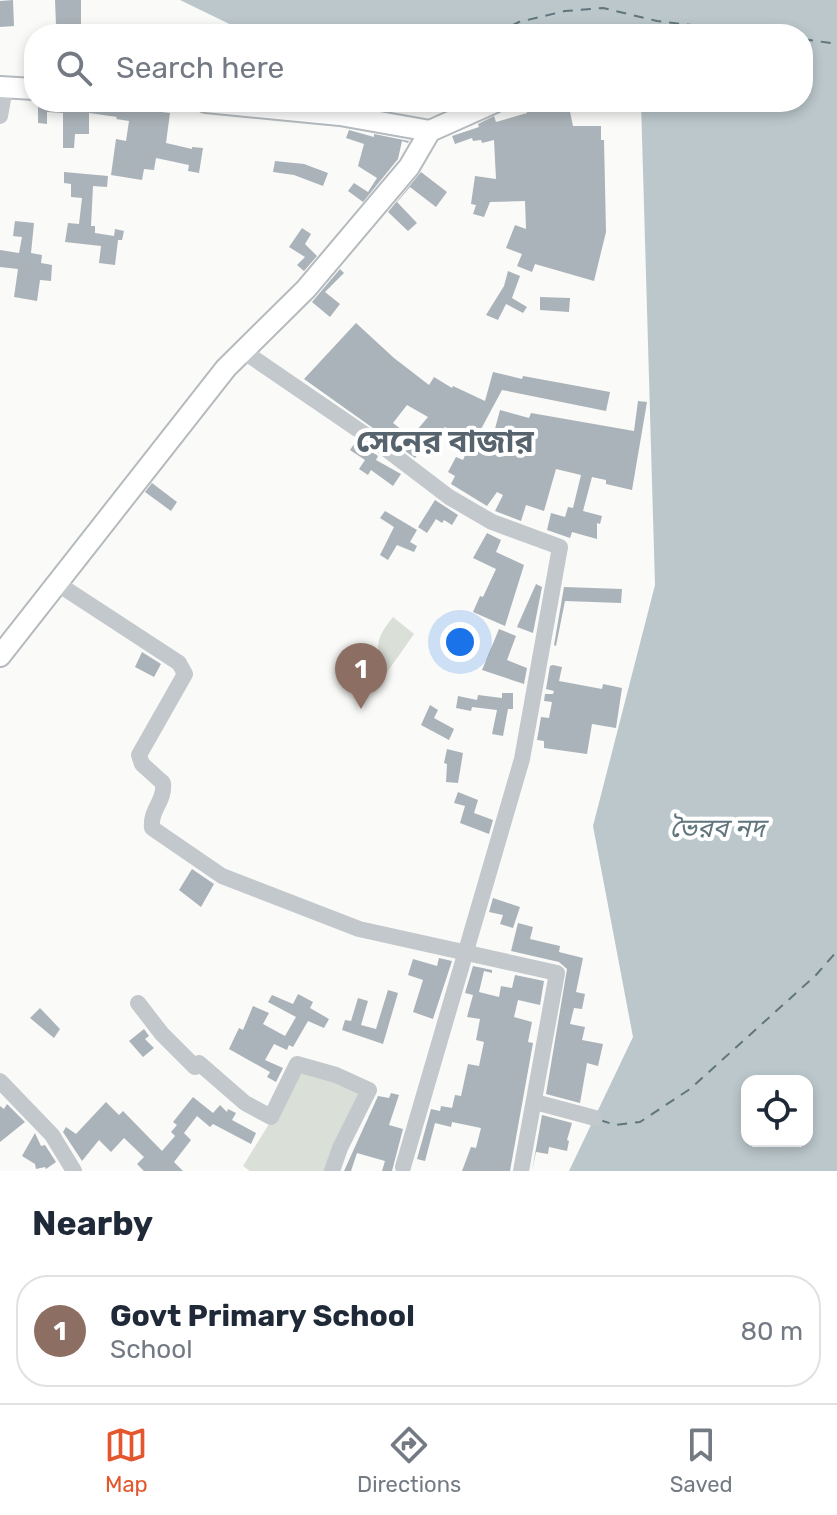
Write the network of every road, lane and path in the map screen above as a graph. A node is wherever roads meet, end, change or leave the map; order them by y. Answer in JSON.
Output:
{"nodes":[{"id":1,"x":3,"y":88,"type":"edge"},
{"id":2,"x":24,"y":89,"type":"edge"},
{"id":3,"x":309,"y":112,"type":"edge"},
{"id":4,"x":473,"y":112,"type":"edge"},
{"id":5,"x":0,"y":116,"type":"edge"},
{"id":6,"x":430,"y":131,"type":"junction"},
{"id":7,"x":243,"y":351,"type":"junction"},
{"id":8,"x":58,"y":584,"type":"junction"},
{"id":9,"x":0,"y":656,"type":"edge"},
{"id":10,"x":466,"y":953,"type":"junction"},
{"id":11,"x":138,"y":1003,"type":"dead end"},
{"id":12,"x":0,"y":1081,"type":"edge"},
{"id":13,"x":535,"y":1102,"type":"junction"},
{"id":14,"x":595,"y":1118,"type":"dead end"},
{"id":15,"x":403,"y":1167,"type":"dead end"},
{"id":16,"x":74,"y":1171,"type":"edge"},
{"id":17,"x":332,"y":1171,"type":"edge"},
{"id":18,"x":521,"y":1171,"type":"edge"}],
"edges":[{"from":1,"to":2,"type":"main road"},
{"from":1,"to":5,"type":"street"},
{"from":3,"to":6,"type":"main road"},
{"from":4,"to":6,"type":"main road"},
{"from":6,"to":7,"type":"main road"},
{"from":7,"to":8,"type":"main road"},
{"from":7,"to":10,"type":"street"},
{"from":8,"to":9,"type":"main road"},
{"from":8,"to":10,"type":"street"},
{"from":10,"to":13,"type":"street"},
{"from":10,"to":15,"type":"street"},
{"from":11,"to":17,"type":"street"},
{"from":12,"to":16,"type":"street"},
{"from":13,"to":14,"type":"street"},
{"from":13,"to":18,"type":"street"}]}
